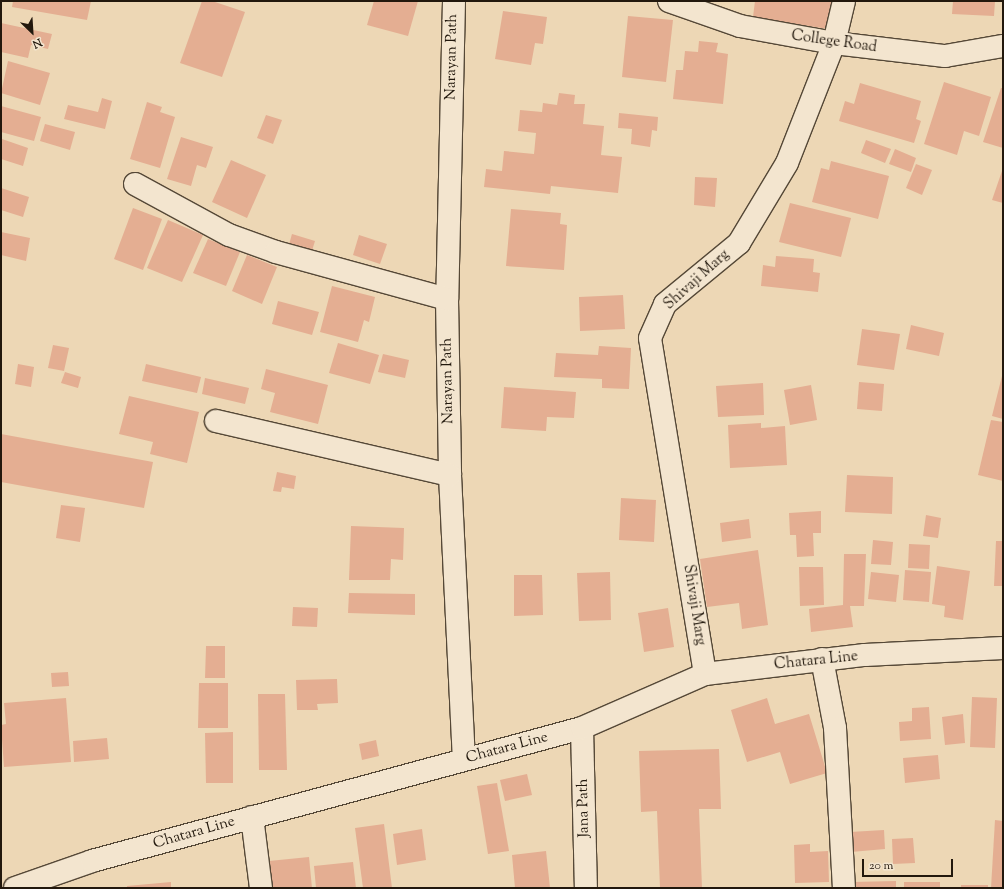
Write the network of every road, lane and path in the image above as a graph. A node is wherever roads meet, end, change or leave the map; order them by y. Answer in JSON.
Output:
{"nodes":[{"id":1,"x":454,"y":1,"type":"edge"},
{"id":2,"x":669,"y":1,"type":"edge"},
{"id":3,"x":844,"y":1,"type":"edge"},
{"id":4,"x":834,"y":43,"type":"junction"},
{"id":5,"x":1003,"y":46,"type":"edge"},
{"id":6,"x":135,"y":184,"type":"dead end"},
{"id":7,"x":446,"y":299,"type":"junction"},
{"id":8,"x":216,"y":421,"type":"dead end"},
{"id":9,"x":450,"y":475,"type":"junction"},
{"id":10,"x":1003,"y":648,"type":"edge"},
{"id":11,"x":822,"y":659,"type":"junction"},
{"id":12,"x":705,"y":674,"type":"junction"},
{"id":13,"x":582,"y":728,"type":"junction"},
{"id":14,"x":464,"y":760,"type":"junction"},
{"id":15,"x":252,"y":817,"type":"junction"},
{"id":16,"x":15,"y":888,"type":"edge"},
{"id":17,"x":261,"y":888,"type":"edge"},
{"id":18,"x":586,"y":888,"type":"edge"},
{"id":19,"x":844,"y":888,"type":"edge"}],
"edges":[{"from":1,"to":7,"type":"street","name":"Narayan Path"},
{"from":2,"to":4,"type":"street","name":"College Road"},
{"from":3,"to":4,"type":"street","name":"Shivaji Marg"},
{"from":4,"to":5,"type":"street","name":"College Road"},
{"from":4,"to":12,"type":"street","name":"Shivaji Marg"},
{"from":6,"to":7,"type":"street"},
{"from":7,"to":9,"type":"street","name":"Narayan Path"},
{"from":8,"to":9,"type":"street"},
{"from":9,"to":14,"type":"street","name":"Narayan Path"},
{"from":10,"to":11,"type":"street","name":"Chatara Line"},
{"from":11,"to":12,"type":"street","name":"Chatara Line"},
{"from":11,"to":19,"type":"street"},
{"from":12,"to":13,"type":"street","name":"Chatara Line"},
{"from":13,"to":14,"type":"street","name":"Chatara Line"},
{"from":13,"to":18,"type":"street","name":"Jana Path"},
{"from":14,"to":15,"type":"street","name":"Chatara Line"},
{"from":15,"to":16,"type":"street","name":"Chatara Line"},
{"from":15,"to":17,"type":"street"}]}
